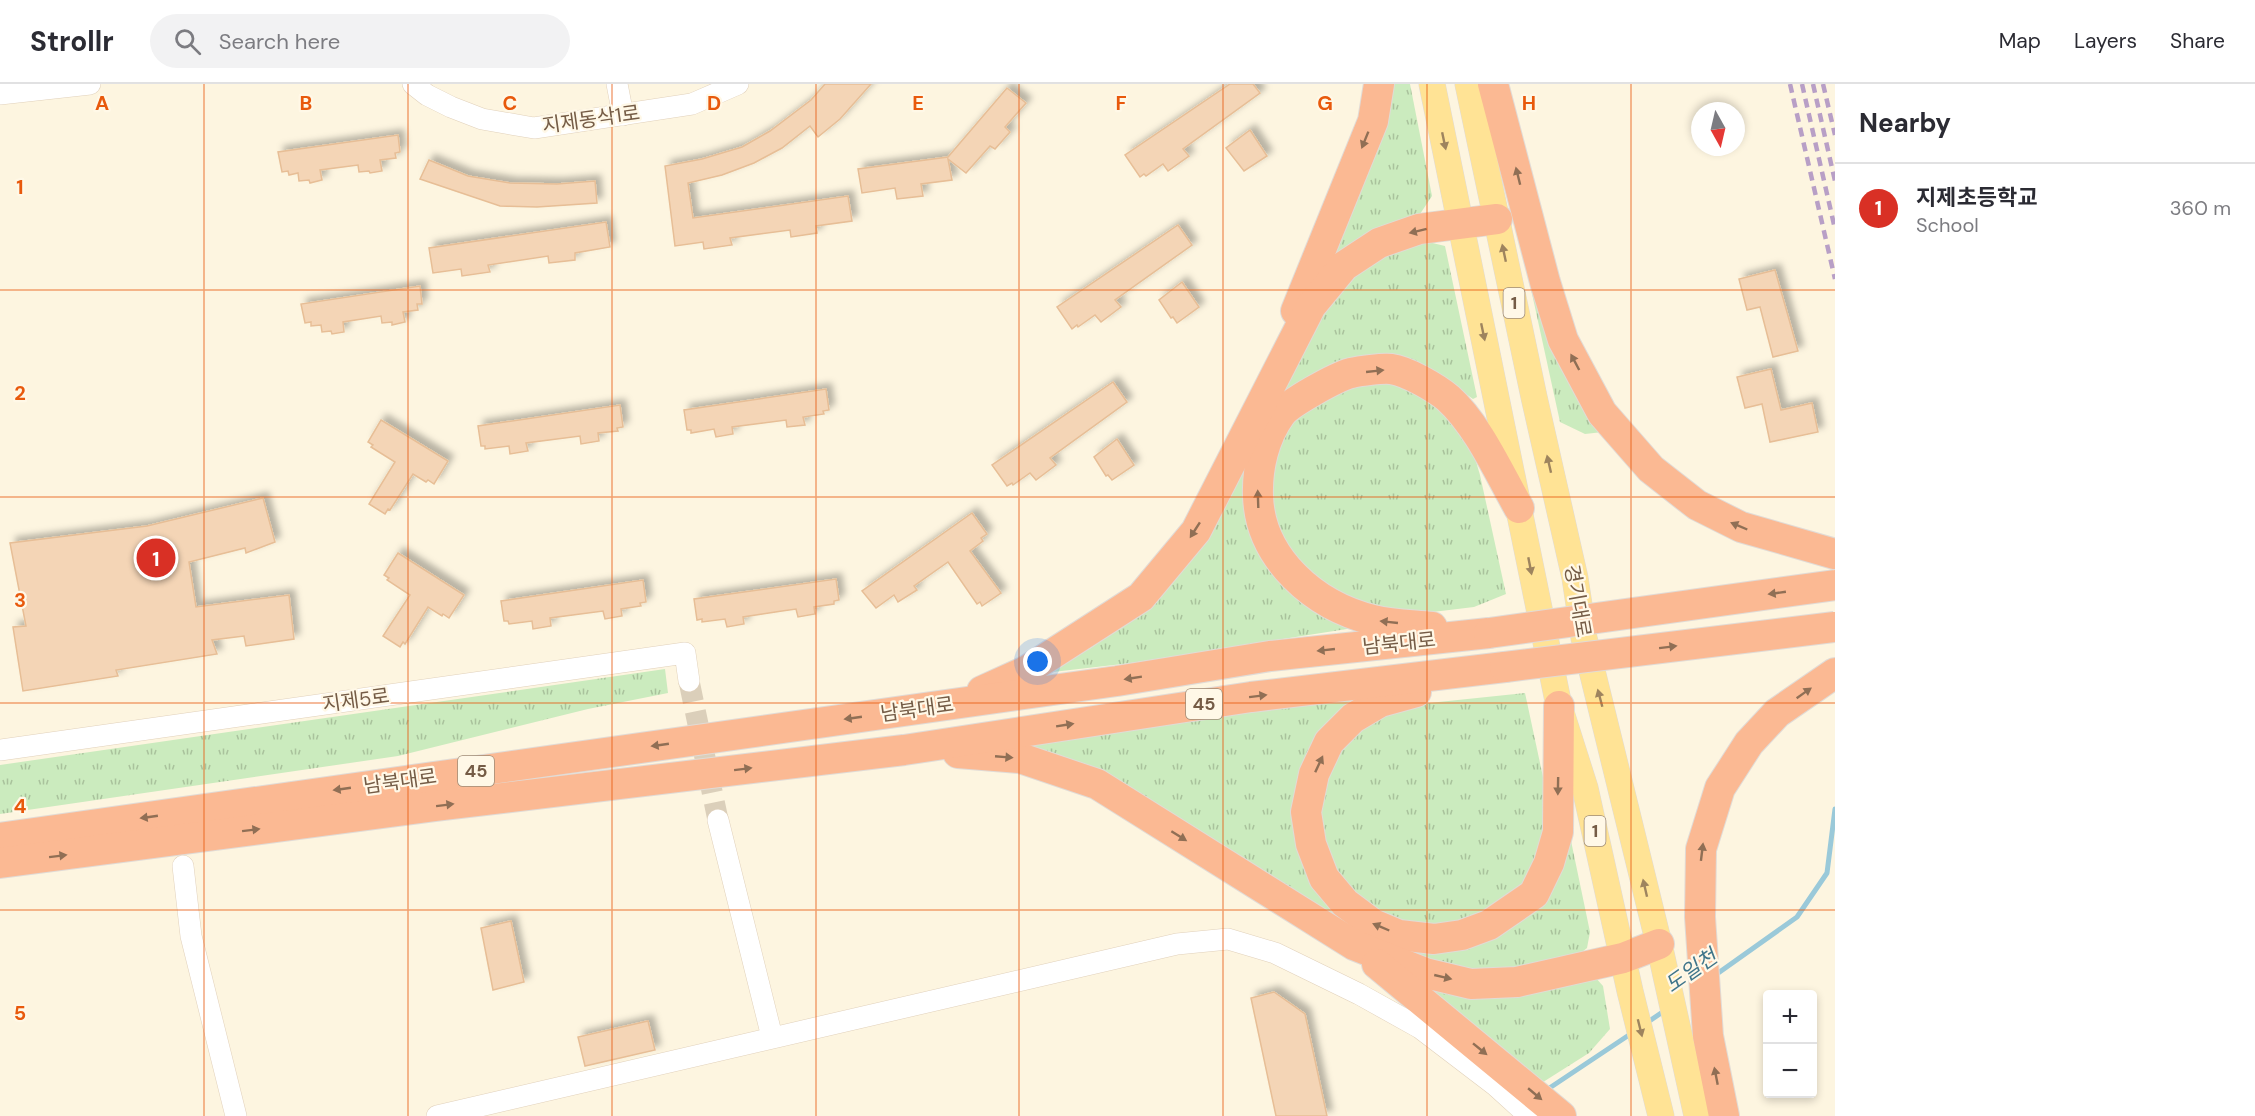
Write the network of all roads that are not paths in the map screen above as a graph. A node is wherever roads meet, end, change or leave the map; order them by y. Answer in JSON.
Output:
{"nodes":[{"id":1,"x":90,"y":84,"type":"edge"},
{"id":2,"x":396,"y":84,"type":"edge"},
{"id":3,"x":618,"y":84,"type":"edge"},
{"id":4,"x":738,"y":84,"type":"edge"},
{"id":5,"x":1379,"y":84,"type":"edge"},
{"id":6,"x":1432,"y":84,"type":"edge"},
{"id":7,"x":1468,"y":84,"type":"edge"},
{"id":8,"x":1493,"y":84,"type":"edge"},
{"id":9,"x":420,"y":89,"type":"edge"},
{"id":10,"x":0,"y":94,"type":"edge"},
{"id":11,"x":622,"y":115,"type":"junction"},
{"id":12,"x":1497,"y":219,"type":"junction"},
{"id":13,"x":1461,"y":224,"type":"junction"},
{"id":14,"x":1260,"y":404,"type":"junction"},
{"id":15,"x":1519,"y":508,"type":"junction"},
{"id":16,"x":1835,"y":554,"type":"edge"},
{"id":17,"x":1835,"y":585,"type":"edge"},
{"id":18,"x":1835,"y":627,"type":"edge"},
{"id":19,"x":1489,"y":633,"type":"junction"},
{"id":20,"x":1505,"y":667,"type":"junction"},
{"id":21,"x":1835,"y":673,"type":"edge"},
{"id":22,"x":689,"y":681,"type":"tunnel mouth"},
{"id":23,"x":953,"y":704,"type":"junction"},
{"id":24,"x":1559,"y":706,"type":"junction"},
{"id":25,"x":0,"y":750,"type":"edge"},
{"id":26,"x":904,"y":750,"type":"junction"},
{"id":27,"x":718,"y":820,"type":"tunnel mouth"},
{"id":28,"x":0,"y":838,"type":"edge"},
{"id":29,"x":0,"y":863,"type":"edge"},
{"id":30,"x":183,"y":866,"type":"dead end"},
{"id":31,"x":1659,"y":944,"type":"junction"},
{"id":32,"x":1354,"y":945,"type":"junction"},
{"id":33,"x":1623,"y":958,"type":"junction"},
{"id":34,"x":772,"y":1037,"type":"junction"},
{"id":35,"x":1503,"y":1079,"type":"junction"},
{"id":36,"x":236,"y":1116,"type":"edge"},
{"id":37,"x":437,"y":1116,"type":"edge"},
{"id":38,"x":1530,"y":1116,"type":"edge"},
{"id":39,"x":1561,"y":1116,"type":"edge"},
{"id":40,"x":1661,"y":1116,"type":"edge"},
{"id":41,"x":1697,"y":1116,"type":"edge"},
{"id":42,"x":1724,"y":1116,"type":"edge"}],
"edges":[{"from":1,"to":10,"type":"street"},
{"from":2,"to":9,"type":"street","name":"지제동삭1로"},
{"from":3,"to":11,"type":"street"},
{"from":4,"to":11,"type":"street","name":"지제동삭1로"},
{"from":5,"to":14,"type":"highway","one_way":true},
{"from":6,"to":13,"type":"main road","name":"경기대로","number":"1","one_way":true},
{"from":7,"to":12,"type":"main road","name":"경기대로","number":"1"},
{"from":16,"to":8,"type":"highway","one_way":true},
{"from":9,"to":11,"type":"street","name":"지제동삭1로"},
{"from":12,"to":13,"type":"highway"},
{"from":31,"to":12,"type":"main road","name":"경기대로","number":"1","one_way":true},
{"from":13,"to":14,"type":"highway","one_way":true},
{"from":13,"to":15,"type":"main road","name":"경기대로","number":"1","one_way":true},
{"from":14,"to":23,"type":"highway","one_way":true},
{"from":19,"to":15,"type":"highway","one_way":true},
{"from":15,"to":24,"type":"main road","name":"경기대로","number":"1","one_way":true},
{"from":17,"to":19,"type":"highway","name":"남북대로","number":"45","one_way":true,"bridge":true},
{"from":20,"to":18,"type":"highway","name":"남북대로","number":"45","one_way":true,"bridge":true},
{"from":19,"to":23,"type":"highway","name":"남북대로","number":"45","one_way":true},
{"from":24,"to":20,"type":"highway","one_way":true},
{"from":26,"to":20,"type":"highway","name":"남북대로","number":"45","one_way":true},
{"from":42,"to":21,"type":"highway","one_way":true},
{"from":22,"to":25,"type":"street","name":"지제5로"},
{"from":23,"to":28,"type":"highway","name":"남북대로","number":"45","one_way":true},
{"from":24,"to":33,"type":"main road","name":"경기대로","number":"1"},
{"from":29,"to":26,"type":"highway","name":"남북대로","number":"45","one_way":true},
{"from":26,"to":32,"type":"highway","one_way":true},
{"from":27,"to":34,"type":"street"},
{"from":30,"to":36,"type":"street"},
{"from":31,"to":33,"type":"highway"},
{"from":31,"to":41,"type":"main road","name":"경기대로","number":"1"},
{"from":32,"to":33,"type":"highway","one_way":true},
{"from":32,"to":35,"type":"highway","one_way":true},
{"from":33,"to":40,"type":"main road","name":"경기대로","number":"1","one_way":true},
{"from":34,"to":35,"type":"street"},
{"from":34,"to":37,"type":"street"},
{"from":35,"to":38,"type":"street"},
{"from":35,"to":39,"type":"highway","one_way":true}]}
